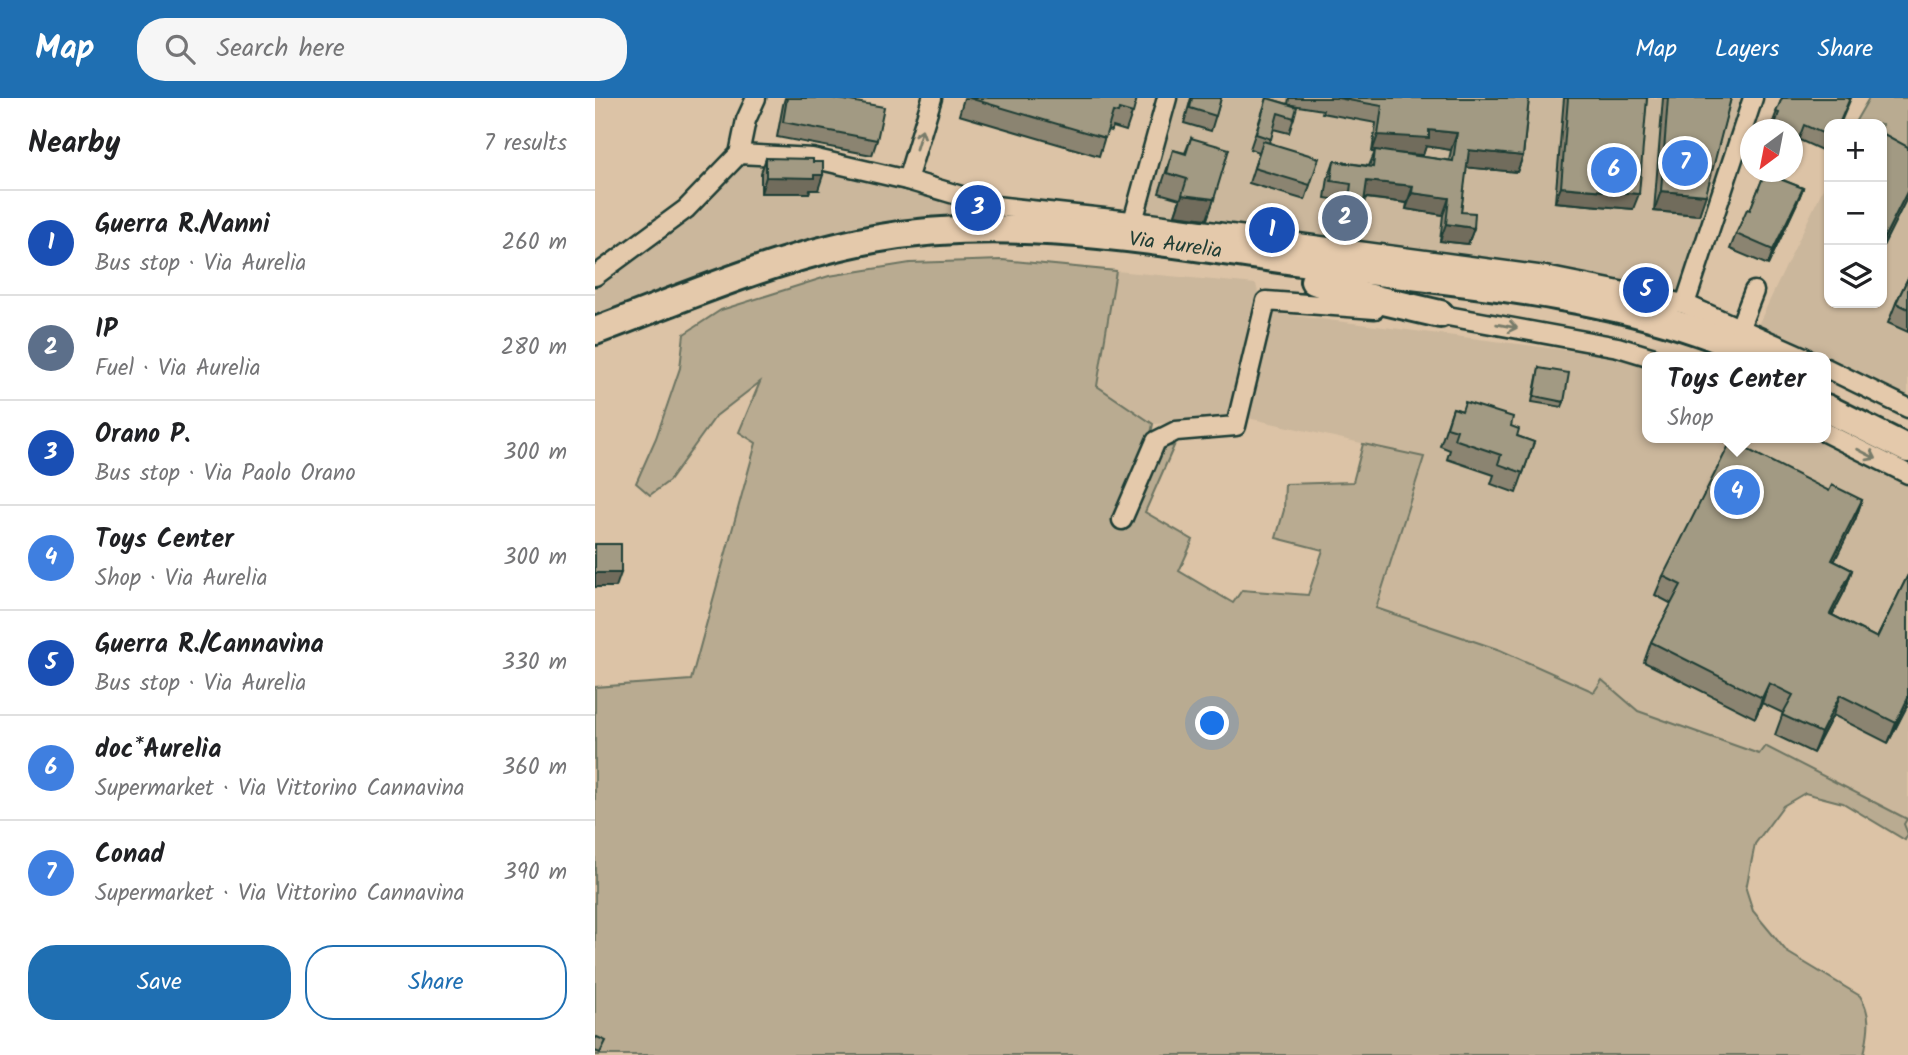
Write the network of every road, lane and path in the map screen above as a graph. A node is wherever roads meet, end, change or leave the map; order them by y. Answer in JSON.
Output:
{"nodes":[{"id":1,"x":756,"y":98,"type":"edge"},
{"id":2,"x":932,"y":98,"type":"edge"},
{"id":3,"x":1167,"y":98,"type":"edge"},
{"id":4,"x":1753,"y":98,"type":"edge"},
{"id":5,"x":739,"y":155,"type":"junction"},
{"id":6,"x":907,"y":180,"type":"junction"},
{"id":7,"x":1133,"y":221,"type":"junction"},
{"id":8,"x":595,"y":275,"type":"edge"},
{"id":9,"x":1314,"y":281,"type":"junction"},
{"id":10,"x":1754,"y":291,"type":"dead end"},
{"id":11,"x":1685,"y":304,"type":"junction"},
{"id":12,"x":1440,"y":314,"type":"junction"},
{"id":13,"x":1740,"y":327,"type":"junction"},
{"id":14,"x":595,"y":331,"type":"edge"},
{"id":15,"x":595,"y":349,"type":"edge"},
{"id":16,"x":1706,"y":352,"type":"edge"},
{"id":17,"x":1748,"y":352,"type":"edge"},
{"id":18,"x":1793,"y":352,"type":"edge"},
{"id":19,"x":1642,"y":354,"type":"edge"},
{"id":20,"x":1831,"y":370,"type":"edge"},
{"id":21,"x":1831,"y":391,"type":"edge"},
{"id":22,"x":1908,"y":408,"type":"edge"},
{"id":23,"x":1831,"y":410,"type":"edge"},
{"id":24,"x":1908,"y":429,"type":"edge"},
{"id":25,"x":1831,"y":436,"type":"edge"},
{"id":26,"x":1908,"y":449,"type":"edge"},
{"id":27,"x":1908,"y":474,"type":"edge"},
{"id":28,"x":1122,"y":520,"type":"dead end"}],
"edges":[{"from":1,"to":5,"type":"street"},
{"from":6,"to":2,"type":"street","one_way":true},
{"from":3,"to":7,"type":"street"},
{"from":4,"to":11,"type":"street"},
{"from":5,"to":6,"type":"street","name":"Via Aurelia"},
{"from":5,"to":8,"type":"street"},
{"from":6,"to":7,"type":"street","name":"Via Aurelia"},
{"from":7,"to":11,"type":"street","name":"Via Aurelia"},
{"from":9,"to":12,"type":"highway"},
{"from":9,"to":15,"type":"highway","name":"Via Aurelia"},
{"from":9,"to":16,"type":"highway","name":"Via Aurelia"},
{"from":10,"to":13,"type":"street"},
{"from":11,"to":13,"type":"street","name":"Via Aurelia"},
{"from":12,"to":19,"type":"street","one_way":true},
{"from":12,"to":28,"type":"street"},
{"from":13,"to":18,"type":"street","name":"Via Aurelia"},
{"from":14,"to":17,"type":"highway","name":"Via Aurelia"},
{"from":20,"to":22,"type":"street"},
{"from":21,"to":24,"type":"highway"},
{"from":23,"to":26,"type":"highway"},
{"from":25,"to":27,"type":"street","one_way":true}]}
